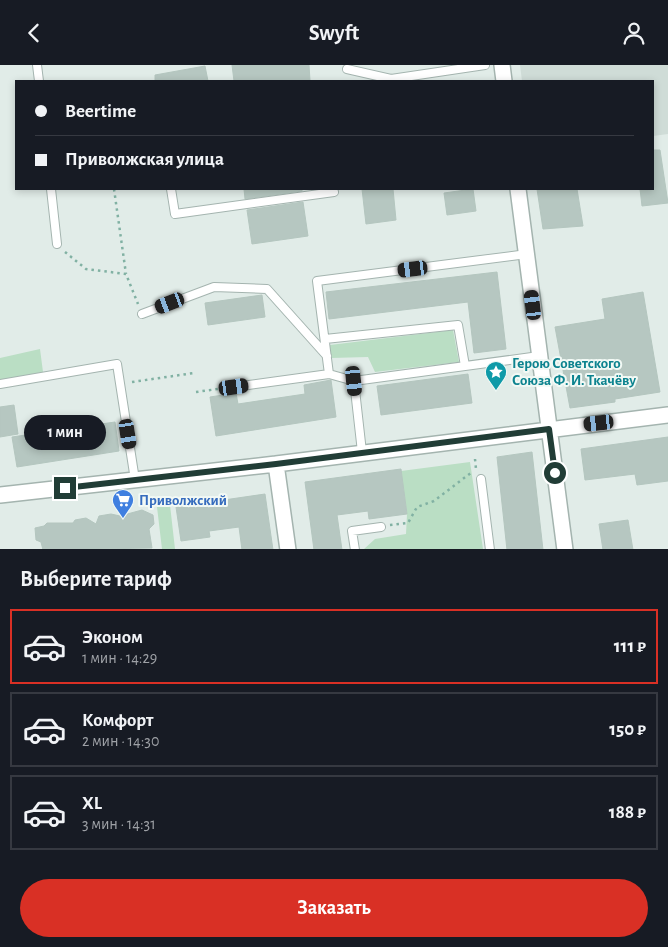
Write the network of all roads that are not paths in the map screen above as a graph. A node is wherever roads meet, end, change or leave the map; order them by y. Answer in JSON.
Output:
{"nodes":[{"id":1,"x":37,"y":65,"type":"edge"},
{"id":2,"x":485,"y":65,"type":"edge"},
{"id":3,"x":502,"y":65,"type":"edge"},
{"id":4,"x":347,"y":69,"type":"dead end"},
{"id":5,"x":39,"y":80,"type":"edge"},
{"id":6,"x":504,"y":80,"type":"edge"},
{"id":7,"x":51,"y":190,"type":"edge"},
{"id":8,"x":170,"y":190,"type":"edge"},
{"id":9,"x":334,"y":190,"type":"edge"},
{"id":10,"x":518,"y":190,"type":"edge"},
{"id":11,"x":57,"y":244,"type":"road end"},
{"id":12,"x":527,"y":254,"type":"junction"},
{"id":13,"x":142,"y":314,"type":"road end"},
{"id":14,"x":325,"y":339,"type":"junction"},
{"id":15,"x":327,"y":356,"type":"junction"},
{"id":16,"x":539,"y":356,"type":"junction"},
{"id":17,"x":465,"y":366,"type":"junction"},
{"id":18,"x":330,"y":374,"type":"junction"},
{"id":19,"x":354,"y":381,"type":"junction"},
{"id":20,"x":0,"y":384,"type":"edge"},
{"id":21,"x":234,"y":387,"type":"road end"},
{"id":22,"x":668,"y":415,"type":"edge"},
{"id":23,"x":549,"y":429,"type":"junction"},
{"id":24,"x":362,"y":452,"type":"junction"},
{"id":25,"x":276,"y":464,"type":"junction"},
{"id":26,"x":481,"y":479,"type":"dead end"},
{"id":27,"x":135,"y":480,"type":"junction"},
{"id":28,"x":0,"y":495,"type":"edge"},
{"id":29,"x":381,"y":527,"type":"road end"},
{"id":30,"x":288,"y":549,"type":"edge"},
{"id":31,"x":355,"y":549,"type":"edge"},
{"id":32,"x":490,"y":549,"type":"edge"},
{"id":33,"x":565,"y":549,"type":"edge"}],
"edges":[{"from":1,"to":5,"type":"lane"},
{"from":2,"to":4,"type":"lane"},
{"from":3,"to":6,"type":"street"},
{"from":7,"to":11,"type":"lane"},
{"from":8,"to":9,"type":"lane"},
{"from":10,"to":12,"type":"street"},
{"from":12,"to":14,"type":"lane"},
{"from":12,"to":16,"type":"street"},
{"from":13,"to":15,"type":"lane"},
{"from":14,"to":15,"type":"lane"},
{"from":14,"to":17,"type":"lane"},
{"from":15,"to":18,"type":"lane"},
{"from":16,"to":17,"type":"lane"},
{"from":16,"to":23,"type":"street"},
{"from":17,"to":19,"type":"lane"},
{"from":18,"to":19,"type":"lane"},
{"from":18,"to":21,"type":"lane"},
{"from":19,"to":24,"type":"lane"},
{"from":20,"to":27,"type":"lane"},
{"from":22,"to":23,"type":"street"},
{"from":23,"to":24,"type":"street"},
{"from":23,"to":33,"type":"street"},
{"from":24,"to":25,"type":"street"},
{"from":25,"to":27,"type":"street"},
{"from":25,"to":30,"type":"street"},
{"from":26,"to":32,"type":"lane"},
{"from":27,"to":28,"type":"street"},
{"from":29,"to":31,"type":"lane"}]}
